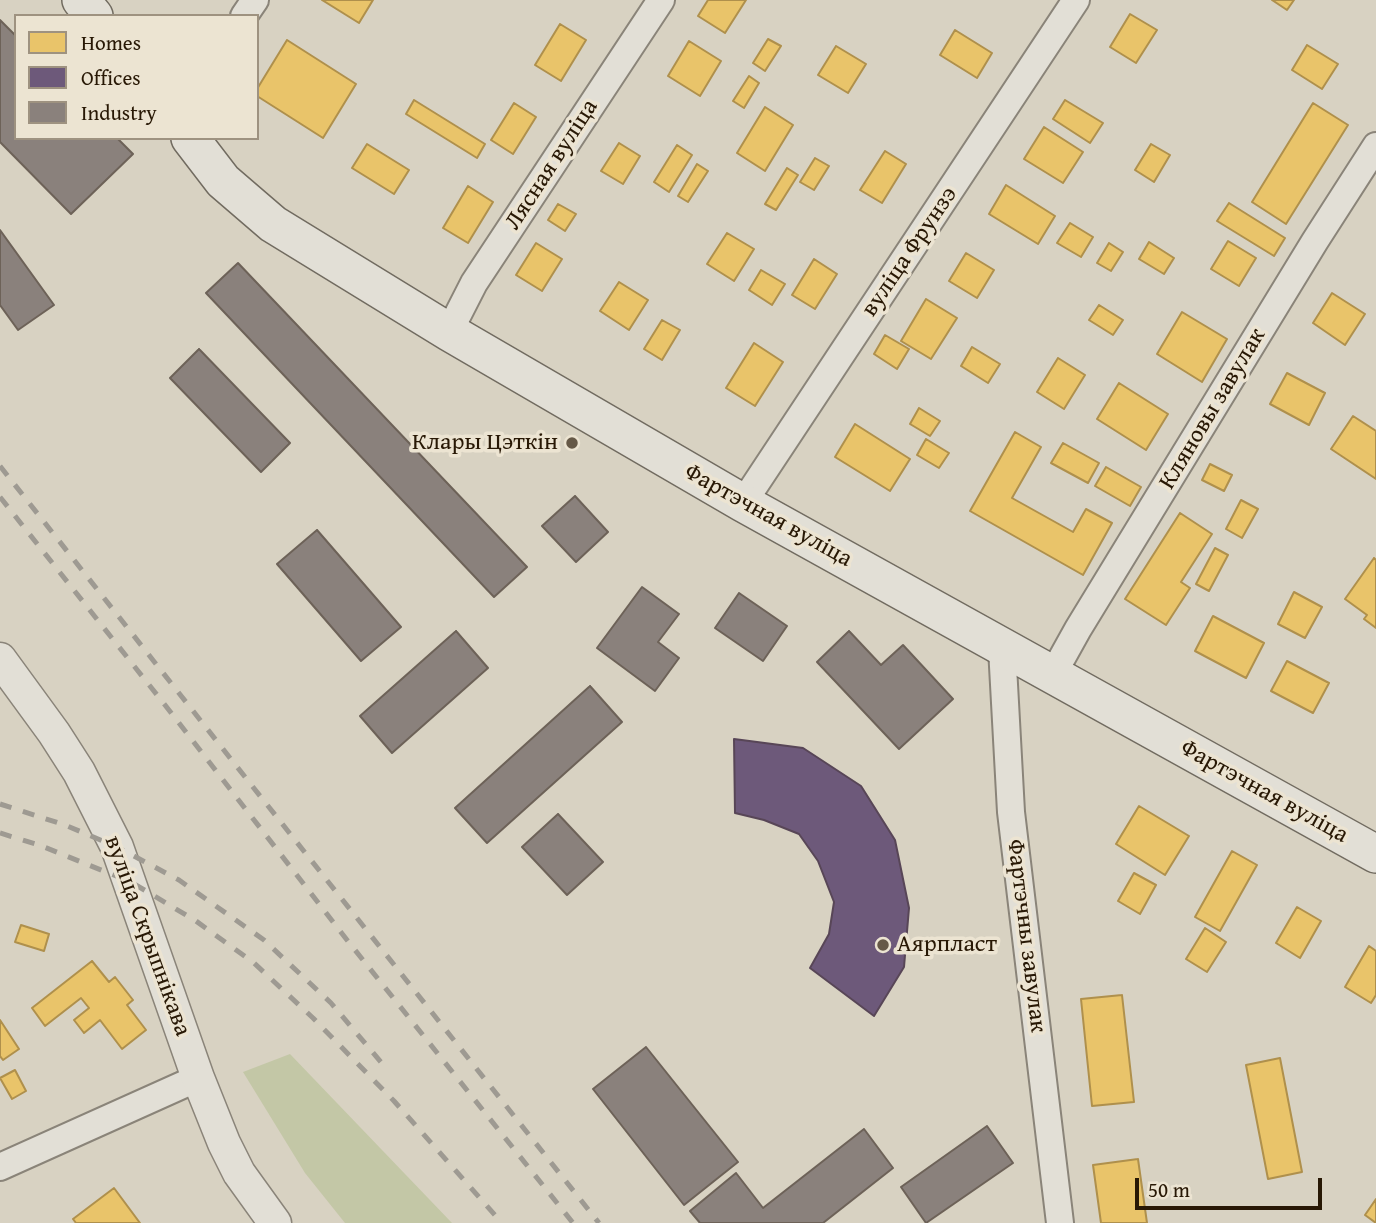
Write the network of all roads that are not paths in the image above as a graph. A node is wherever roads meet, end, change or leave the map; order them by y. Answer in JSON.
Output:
{"nodes":[{"id":1,"x":81,"y":0,"type":"edge"},
{"id":2,"x":661,"y":0,"type":"edge"},
{"id":3,"x":1076,"y":0,"type":"edge"},
{"id":4,"x":92,"y":14,"type":"edge"},
{"id":5,"x":192,"y":140,"type":"edge"},
{"id":6,"x":1376,"y":146,"type":"edge"},
{"id":7,"x":449,"y":332,"type":"junction"},
{"id":8,"x":743,"y":503,"type":"junction"},
{"id":9,"x":1002,"y":648,"type":"junction"},
{"id":10,"x":0,"y":659,"type":"edge"},
{"id":11,"x":1053,"y":674,"type":"junction"},
{"id":12,"x":1376,"y":854,"type":"edge"},
{"id":13,"x":198,"y":1078,"type":"junction"},
{"id":14,"x":0,"y":1167,"type":"edge"},
{"id":15,"x":275,"y":1223,"type":"edge"},
{"id":16,"x":1060,"y":1223,"type":"edge"}],
"edges":[{"from":1,"to":4,"type":"main road"},
{"from":2,"to":7,"type":"street","name":"Лясная вуліца"},
{"from":3,"to":8,"type":"street","name":"вуліца Фрунзэ"},
{"from":5,"to":7,"type":"main road","name":"Фартэчная вуліца"},
{"from":6,"to":11,"type":"street","name":"Кляновы завулак"},
{"from":7,"to":8,"type":"main road","name":"Фартэчная вуліца"},
{"from":8,"to":9,"type":"main road","name":"Фартэчная вуліца"},
{"from":9,"to":11,"type":"main road","name":"Фартэчная вуліца"},
{"from":9,"to":16,"type":"street","name":"Фартэчны завулак"},
{"from":10,"to":13,"type":"street","name":"вуліца Скрыпнікава"},
{"from":11,"to":12,"type":"main road","name":"Фартэчная вуліца"},
{"from":13,"to":14,"type":"street"},
{"from":13,"to":15,"type":"street","name":"вуліца Скрыпнікава"}]}
